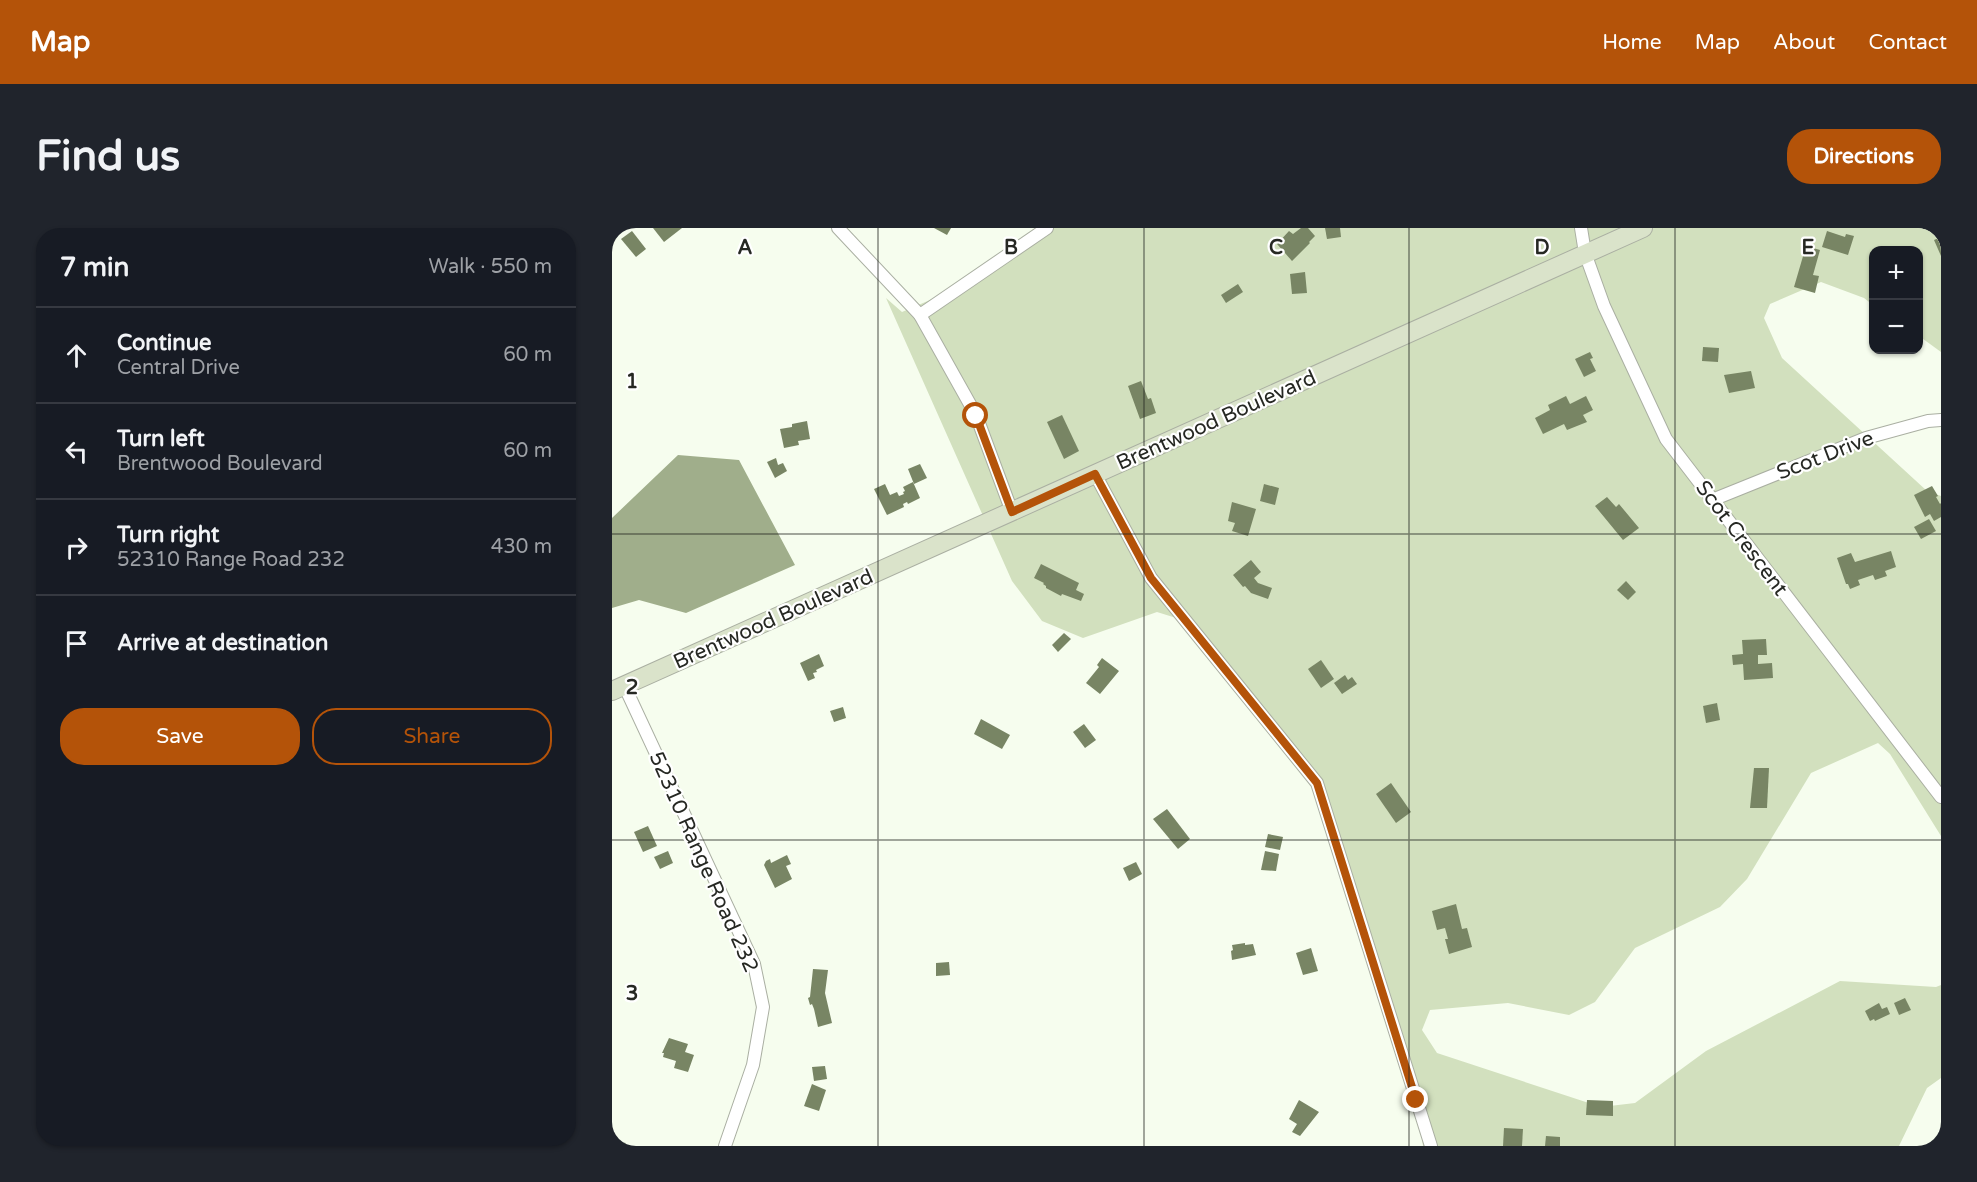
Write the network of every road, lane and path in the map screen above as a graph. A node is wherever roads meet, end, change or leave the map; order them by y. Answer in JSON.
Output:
{"nodes":[{"id":1,"x":838,"y":228,"type":"edge"},
{"id":2,"x":1047,"y":228,"type":"edge"},
{"id":3,"x":1581,"y":228,"type":"edge"},
{"id":4,"x":1643,"y":228,"type":"edge"},
{"id":5,"x":1585,"y":253,"type":"junction"},
{"id":6,"x":920,"y":315,"type":"junction"},
{"id":7,"x":1941,"y":420,"type":"edge"},
{"id":8,"x":1095,"y":474,"type":"junction"},
{"id":9,"x":1712,"y":500,"type":"junction"},
{"id":10,"x":1012,"y":512,"type":"junction"},
{"id":11,"x":618,"y":688,"type":"edge"},
{"id":12,"x":1941,"y":797,"type":"edge"},
{"id":13,"x":725,"y":1146,"type":"edge"},
{"id":14,"x":1431,"y":1146,"type":"edge"}],
"edges":[{"from":1,"to":6,"type":"street"},
{"from":2,"to":6,"type":"street"},
{"from":3,"to":5,"type":"street","name":"Scot Crescent"},
{"from":4,"to":5,"type":"street","name":"Brentwood Boulevard"},
{"from":5,"to":8,"type":"street","name":"Brentwood Boulevard"},
{"from":5,"to":9,"type":"street","name":"Scot Crescent"},
{"from":6,"to":10,"type":"street"},
{"from":7,"to":9,"type":"street","name":"Scot Drive"},
{"from":8,"to":10,"type":"street","name":"Brentwood Boulevard"},
{"from":8,"to":14,"type":"street"},
{"from":9,"to":12,"type":"street","name":"Scot Crescent"},
{"from":10,"to":11,"type":"street","name":"Brentwood Boulevard"},
{"from":11,"to":13,"type":"street","name":"52310 Range Road 232"}]}
